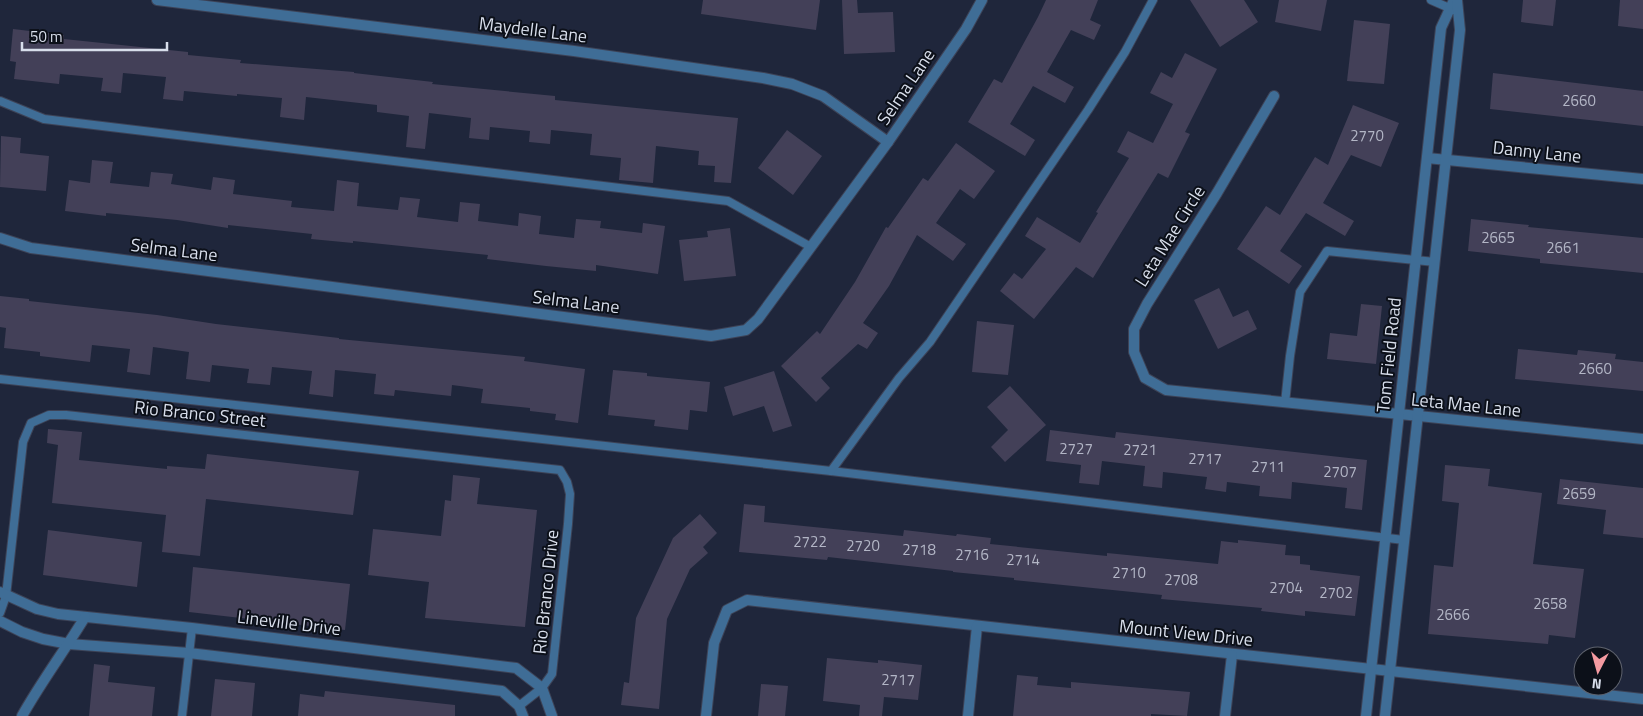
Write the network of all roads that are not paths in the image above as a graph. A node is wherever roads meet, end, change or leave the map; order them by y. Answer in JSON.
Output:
{"nodes":[{"id":1,"x":157,"y":0,"type":"edge"},
{"id":2,"x":982,"y":0,"type":"edge"},
{"id":3,"x":1153,"y":0,"type":"edge"},
{"id":4,"x":1431,"y":0,"type":"edge"},
{"id":5,"x":1455,"y":5,"type":"edge"},
{"id":6,"x":1274,"y":96,"type":"dead end"},
{"id":7,"x":0,"y":101,"type":"edge"},
{"id":8,"x":888,"y":142,"type":"junction"},
{"id":9,"x":1427,"y":158,"type":"junction"},
{"id":10,"x":1446,"y":160,"type":"junction"},
{"id":11,"x":1643,"y":179,"type":"edge"},
{"id":12,"x":0,"y":238,"type":"edge"},
{"id":13,"x":811,"y":247,"type":"junction"},
{"id":14,"x":1416,"y":260,"type":"junction"},
{"id":15,"x":1435,"y":262,"type":"junction"},
{"id":16,"x":0,"y":378,"type":"edge"},
{"id":17,"x":1166,"y":390,"type":"joint"},
{"id":18,"x":1285,"y":402,"type":"junction"},
{"id":19,"x":1399,"y":414,"type":"junction"},
{"id":20,"x":1418,"y":416,"type":"junction"},
{"id":21,"x":1643,"y":439,"type":"edge"},
{"id":22,"x":560,"y":470,"type":"joint"},
{"id":23,"x":831,"y":472,"type":"junction"},
{"id":24,"x":1385,"y":538,"type":"junction"},
{"id":25,"x":1404,"y":540,"type":"junction"},
{"id":26,"x":3,"y":594,"type":"edge"},
{"id":27,"x":0,"y":613,"type":"edge"},
{"id":28,"x":85,"y":617,"type":"junction"},
{"id":29,"x":0,"y":621,"type":"edge"},
{"id":30,"x":978,"y":626,"type":"junction"},
{"id":31,"x":192,"y":628,"type":"junction"},
{"id":32,"x":69,"y":644,"type":"junction"},
{"id":33,"x":189,"y":653,"type":"junction"},
{"id":34,"x":1232,"y":655,"type":"junction"},
{"id":35,"x":1371,"y":670,"type":"junction"},
{"id":36,"x":1390,"y":672,"type":"junction"},
{"id":37,"x":542,"y":688,"type":"junction"},
{"id":38,"x":1643,"y":699,"type":"edge"},
{"id":39,"x":521,"y":711,"type":"edge"},
{"id":40,"x":22,"y":716,"type":"edge"},
{"id":41,"x":182,"y":716,"type":"edge"},
{"id":42,"x":552,"y":716,"type":"edge"},
{"id":43,"x":706,"y":716,"type":"edge"},
{"id":44,"x":968,"y":716,"type":"edge"},
{"id":45,"x":1225,"y":716,"type":"edge"},
{"id":46,"x":1366,"y":716,"type":"edge"},
{"id":47,"x":1385,"y":716,"type":"edge"}],
"edges":[{"from":1,"to":8,"type":"street","name":"Maydelle Lane"},
{"from":2,"to":8,"type":"street","name":"Selma Lane"},
{"from":3,"to":23,"type":"lane"},
{"from":4,"to":5,"type":"lane"},
{"from":5,"to":9,"type":"street","name":"Tom Field Road"},
{"from":5,"to":10,"type":"street","name":"Tom Field Road"},
{"from":6,"to":17,"type":"street","name":"Leta Mae Circle"},
{"from":7,"to":13,"type":"lane"},
{"from":8,"to":13,"type":"street","name":"Selma Lane"},
{"from":9,"to":10,"type":"street","name":"Danny Lane"},
{"from":9,"to":14,"type":"street","name":"Tom Field Road"},
{"from":10,"to":11,"type":"street","name":"Danny Lane"},
{"from":10,"to":15,"type":"street","name":"Tom Field Road"},
{"from":12,"to":13,"type":"street","name":"Selma Lane"},
{"from":14,"to":15,"type":"lane"},
{"from":14,"to":18,"type":"lane"},
{"from":14,"to":19,"type":"street","name":"Tom Field Road"},
{"from":15,"to":20,"type":"street","name":"Tom Field Road"},
{"from":16,"to":23,"type":"lane"},
{"from":17,"to":18,"type":"street","name":"Leta Mae Lane"},
{"from":18,"to":19,"type":"street","name":"Leta Mae Lane"},
{"from":19,"to":20,"type":"street","name":"Leta Mae Lane"},
{"from":19,"to":24,"type":"street","name":"Tom Field Road"},
{"from":20,"to":21,"type":"street","name":"Leta Mae Lane"},
{"from":20,"to":25,"type":"street","name":"Tom Field Road"},
{"from":22,"to":26,"type":"lane","name":"Rio Branco Street"},
{"from":22,"to":37,"type":"lane","name":"Rio Branco Drive"},
{"from":23,"to":24,"type":"lane"},
{"from":24,"to":25,"type":"lane"},
{"from":24,"to":35,"type":"street","name":"Tom Field Road"},
{"from":25,"to":36,"type":"street","name":"Tom Field Road"},
{"from":26,"to":27,"type":"lane","name":"Rio Branco Street"},
{"from":26,"to":28,"type":"street","name":"Lineville Drive"},
{"from":28,"to":31,"type":"street","name":"Lineville Drive"},
{"from":28,"to":32,"type":"street"},
{"from":29,"to":32,"type":"street"},
{"from":30,"to":34,"type":"street","name":"Mount View Drive"},
{"from":30,"to":43,"type":"street","name":"Mount View Drive"},
{"from":30,"to":44,"type":"street"},
{"from":31,"to":33,"type":"lane"},
{"from":31,"to":37,"type":"street","name":"Lineville Drive"},
{"from":32,"to":33,"type":"street"},
{"from":32,"to":40,"type":"street"},
{"from":33,"to":39,"type":"street"},
{"from":33,"to":41,"type":"lane"},
{"from":34,"to":35,"type":"street","name":"Mount View Drive"},
{"from":34,"to":45,"type":"street"},
{"from":35,"to":36,"type":"street","name":"Mount View Drive"},
{"from":35,"to":46,"type":"street","name":"Tom Field Road"},
{"from":36,"to":38,"type":"street","name":"Mount View Drive"},
{"from":36,"to":47,"type":"street","name":"Tom Field Road"},
{"from":37,"to":39,"type":"lane","name":"Rio Branco Drive"},
{"from":37,"to":42,"type":"street"}]}
